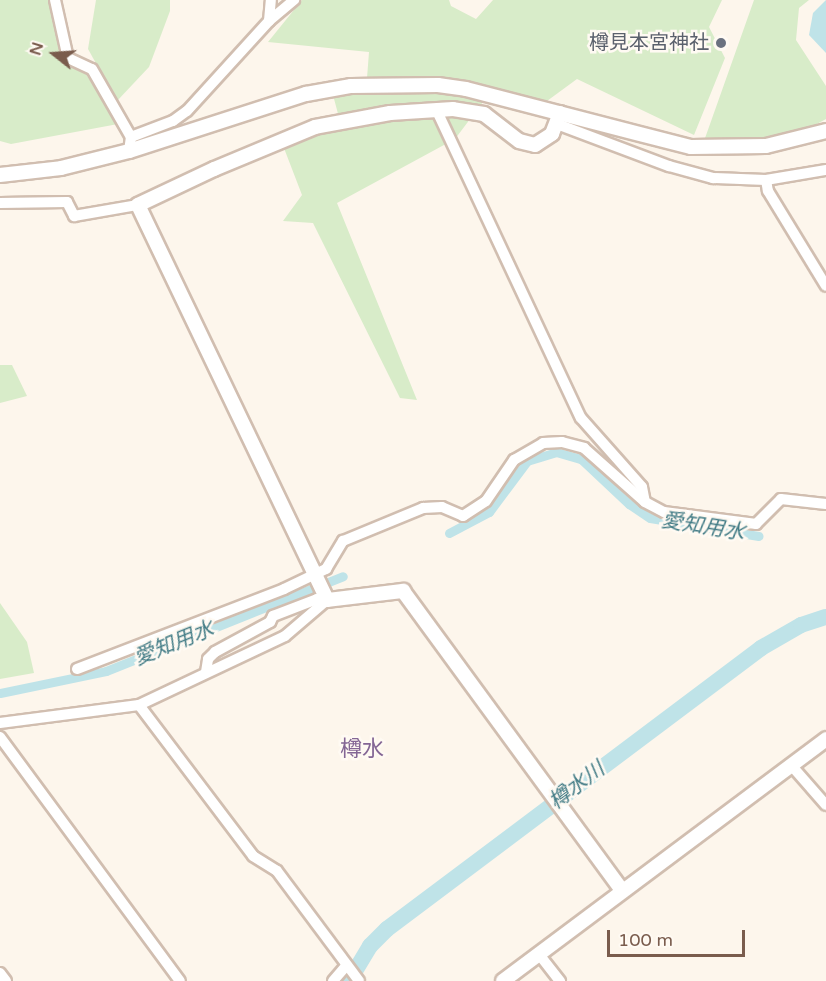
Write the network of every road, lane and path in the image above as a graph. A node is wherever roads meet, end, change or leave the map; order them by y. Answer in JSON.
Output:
{"nodes":[{"id":1,"x":56,"y":0,"type":"edge"},
{"id":2,"x":271,"y":0,"type":"edge"},
{"id":3,"x":294,"y":0,"type":"edge"},
{"id":4,"x":268,"y":21,"type":"junction"},
{"id":5,"x":436,"y":109,"type":"junction"},
{"id":6,"x":559,"y":119,"type":"junction"},
{"id":7,"x":826,"y":131,"type":"edge"},
{"id":8,"x":131,"y":137,"type":"junction"},
{"id":9,"x":129,"y":151,"type":"junction"},
{"id":10,"x":826,"y":170,"type":"edge"},
{"id":11,"x":0,"y":175,"type":"edge"},
{"id":12,"x":766,"y":180,"type":"junction"},
{"id":13,"x":0,"y":203,"type":"edge"},
{"id":14,"x":138,"y":206,"type":"junction"},
{"id":15,"x":826,"y":286,"type":"edge"},
{"id":16,"x":645,"y":502,"type":"junction"},
{"id":17,"x":826,"y":504,"type":"edge"},
{"id":18,"x":317,"y":574,"type":"junction"},
{"id":19,"x":284,"y":589,"type":"junction"},
{"id":20,"x":326,"y":596,"type":"junction"},
{"id":21,"x":292,"y":609,"type":"junction"},
{"id":22,"x":78,"y":669,"type":"dead end"},
{"id":23,"x":206,"y":672,"type":"junction"},
{"id":24,"x":139,"y":705,"type":"junction"},
{"id":25,"x":0,"y":723,"type":"edge"},
{"id":26,"x":0,"y":737,"type":"edge"},
{"id":27,"x":826,"y":739,"type":"edge"},
{"id":28,"x":791,"y":765,"type":"junction"},
{"id":29,"x":826,"y":805,"type":"edge"},
{"id":30,"x":622,"y":890,"type":"junction"},
{"id":31,"x":538,"y":953,"type":"junction"},
{"id":32,"x":0,"y":973,"type":"edge"},
{"id":33,"x":353,"y":974,"type":"edge"},
{"id":34,"x":6,"y":981,"type":"edge"},
{"id":35,"x":180,"y":981,"type":"edge"},
{"id":36,"x":333,"y":981,"type":"edge"},
{"id":37,"x":503,"y":981,"type":"edge"},
{"id":38,"x":560,"y":981,"type":"edge"}],
"edges":[{"from":1,"to":8,"type":"street"},
{"from":2,"to":4,"type":"street"},
{"from":3,"to":4,"type":"street"},
{"from":4,"to":8,"type":"street"},
{"from":5,"to":6,"type":"street"},
{"from":5,"to":14,"type":"street"},
{"from":5,"to":16,"type":"street"},
{"from":6,"to":7,"type":"street"},
{"from":6,"to":9,"type":"street"},
{"from":6,"to":12,"type":"street"},
{"from":8,"to":9,"type":"street"},
{"from":9,"to":11,"type":"street"},
{"from":10,"to":12,"type":"street"},
{"from":12,"to":15,"type":"street"},
{"from":13,"to":14,"type":"street"},
{"from":14,"to":18,"type":"street"},
{"from":16,"to":17,"type":"street"},
{"from":16,"to":18,"type":"street"},
{"from":18,"to":19,"type":"street"},
{"from":18,"to":20,"type":"street"},
{"from":19,"to":21,"type":"street"},
{"from":19,"to":22,"type":"street"},
{"from":20,"to":21,"type":"street"},
{"from":20,"to":23,"type":"street"},
{"from":20,"to":30,"type":"street"},
{"from":21,"to":23,"type":"street"},
{"from":23,"to":24,"type":"street"},
{"from":24,"to":25,"type":"street"},
{"from":24,"to":33,"type":"street"},
{"from":26,"to":35,"type":"street"},
{"from":27,"to":28,"type":"street"},
{"from":28,"to":29,"type":"street"},
{"from":28,"to":30,"type":"street"},
{"from":30,"to":31,"type":"street"},
{"from":31,"to":37,"type":"street"},
{"from":31,"to":38,"type":"street"},
{"from":32,"to":34,"type":"street"},
{"from":33,"to":36,"type":"street"}]}
